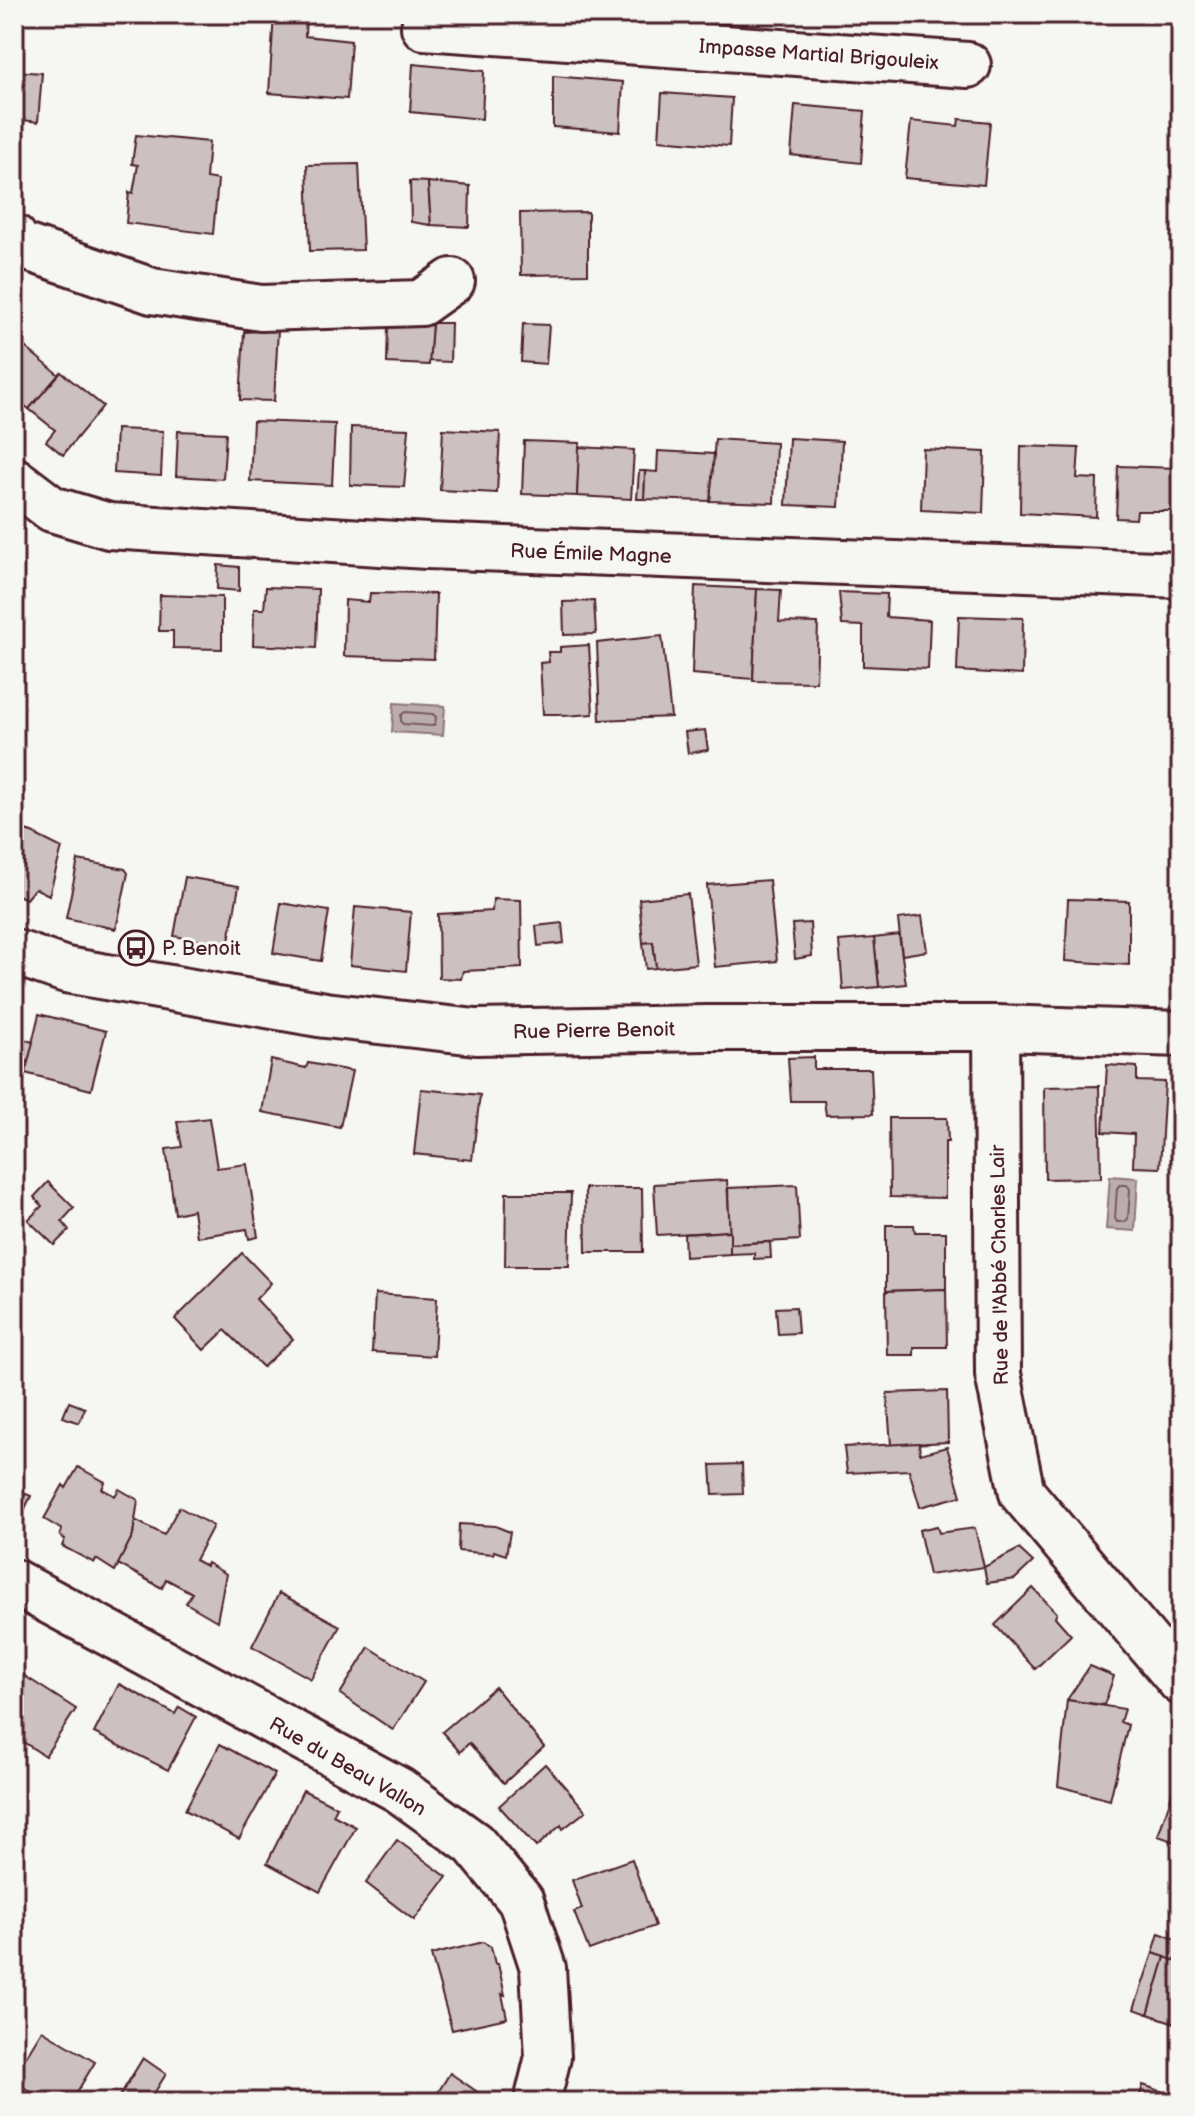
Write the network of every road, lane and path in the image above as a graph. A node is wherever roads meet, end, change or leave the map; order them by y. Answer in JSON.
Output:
{"nodes":[{"id":1,"x":424,"y":27,"type":"dead end"},
{"id":2,"x":673,"y":28,"type":"edge"},
{"id":3,"x":968,"y":65,"type":"dead end"},
{"id":4,"x":14,"y":237,"type":"edge"},
{"id":5,"x":452,"y":281,"type":"dead end"},
{"id":6,"x":14,"y":480,"type":"edge"},
{"id":7,"x":1181,"y":575,"type":"edge"},
{"id":8,"x":14,"y":952,"type":"edge"},
{"id":9,"x":996,"y":1028,"type":"junction"},
{"id":10,"x":1181,"y":1034,"type":"edge"},
{"id":11,"x":14,"y":1582,"type":"edge"},
{"id":12,"x":1181,"y":1682,"type":"edge"},
{"id":13,"x":537,"y":2102,"type":"edge"}],
"edges":[{"from":1,"to":2,"type":"street","name":"Impasse Martial Brigouleix"},
{"from":2,"to":3,"type":"street","name":"Impasse Martial Brigouleix"},
{"from":4,"to":5,"type":"street"},
{"from":6,"to":7,"type":"street","name":"Rue Émile Magne"},
{"from":8,"to":9,"type":"street","name":"Rue Pierre Benoit"},
{"from":9,"to":10,"type":"street","name":"Rue Pierre Benoit"},
{"from":9,"to":12,"type":"street","name":"Rue de l'Abbé Charles Lair"},
{"from":11,"to":13,"type":"street","name":"Rue du Beau Vallon"}]}
